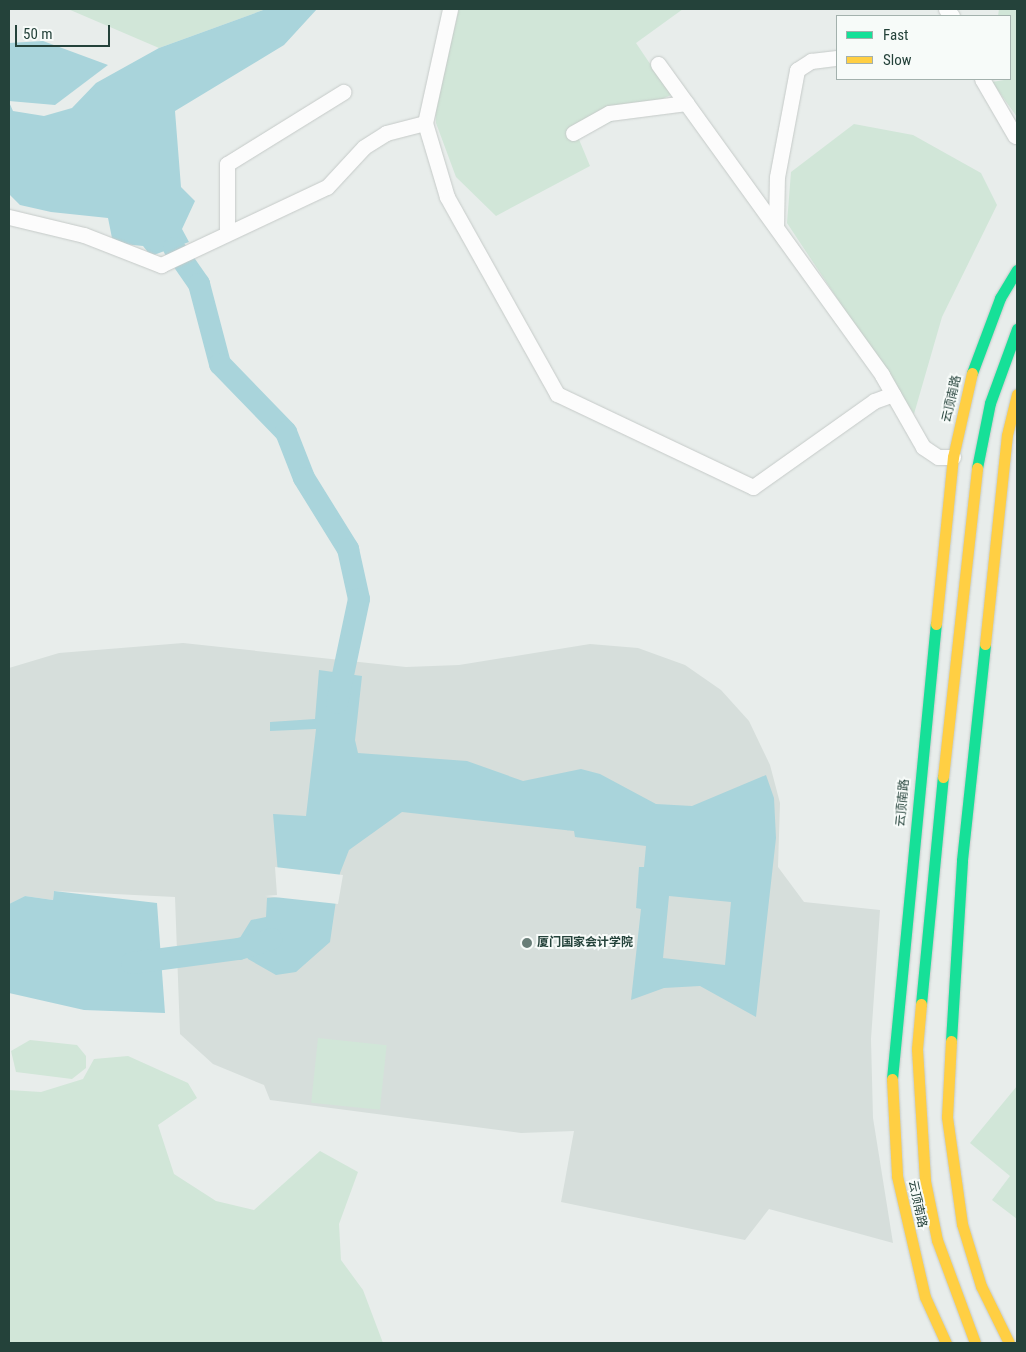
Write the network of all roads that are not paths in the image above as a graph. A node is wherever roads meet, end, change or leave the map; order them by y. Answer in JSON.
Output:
{"nodes":[{"id":1,"x":450,"y":9,"type":"edge"},
{"id":2,"x":836,"y":58,"type":"edge"},
{"id":3,"x":658,"y":64,"type":"dead end"},
{"id":4,"x":983,"y":80,"type":"edge"},
{"id":5,"x":343,"y":92,"type":"dead end"},
{"id":6,"x":686,"y":103,"type":"junction"},
{"id":7,"x":425,"y":123,"type":"junction"},
{"id":8,"x":573,"y":133,"type":"dead end"},
{"id":9,"x":1015,"y":136,"type":"dead end"},
{"id":10,"x":9,"y":217,"type":"edge"},
{"id":11,"x":776,"y":227,"type":"junction"},
{"id":12,"x":227,"y":231,"type":"junction"},
{"id":13,"x":1017,"y":270,"type":"edge"},
{"id":14,"x":1017,"y":329,"type":"edge"},
{"id":15,"x":893,"y":394,"type":"junction"},
{"id":16,"x":1017,"y":394,"type":"edge"},
{"id":17,"x":953,"y":457,"type":"junction"},
{"id":18,"x":936,"y":601,"type":"junction"},
{"id":19,"x":960,"y":603,"type":"junction"},
{"id":20,"x":946,"y":1343,"type":"edge"},
{"id":21,"x":975,"y":1343,"type":"edge"},
{"id":22,"x":1008,"y":1343,"type":"edge"}],
"edges":[{"from":1,"to":7,"type":"street"},
{"from":2,"to":11,"type":"street"},
{"from":3,"to":6,"type":"street"},
{"from":4,"to":9,"type":"street"},
{"from":5,"to":12,"type":"street"},
{"from":6,"to":8,"type":"street"},
{"from":6,"to":11,"type":"street"},
{"from":7,"to":12,"type":"street"},
{"from":7,"to":15,"type":"street"},
{"from":10,"to":12,"type":"street"},
{"from":11,"to":15,"type":"street"},
{"from":13,"to":17,"type":"main road","name":"云顶南路"},
{"from":14,"to":19,"type":"main road","name":"云顶南路"},
{"from":15,"to":17,"type":"street"},
{"from":16,"to":22,"type":"main road"},
{"from":17,"to":18,"type":"main road","name":"云顶南路"},
{"from":18,"to":19,"type":"main road"},
{"from":18,"to":20,"type":"main road","name":"云顶南路"},
{"from":19,"to":21,"type":"main road","name":"云顶南路"}]}
